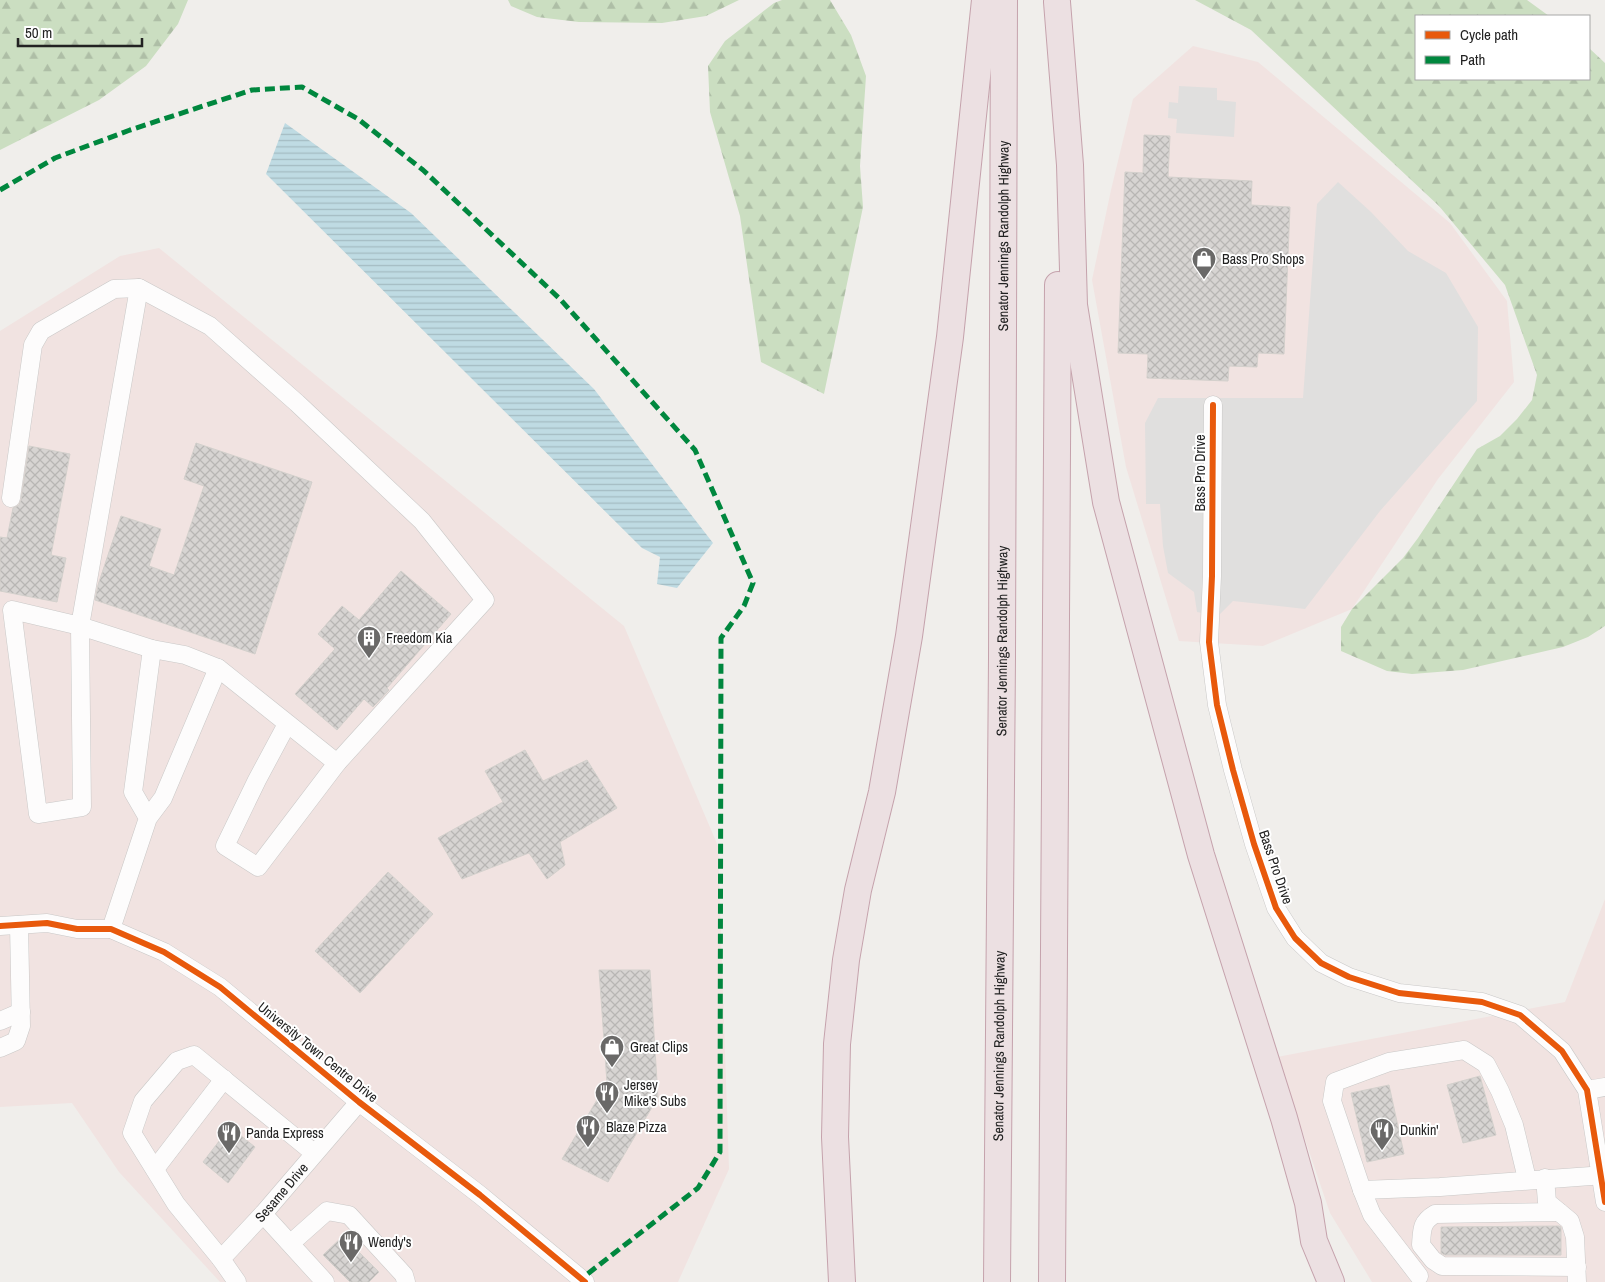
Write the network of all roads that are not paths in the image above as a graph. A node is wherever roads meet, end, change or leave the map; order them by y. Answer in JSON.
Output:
{"nodes":[{"id":1,"x":985,"y":0,"type":"edge"},
{"id":2,"x":1004,"y":0,"type":"edge"},
{"id":3,"x":1058,"y":1,"type":"edge"},
{"id":4,"x":139,"y":288,"type":"junction"},
{"id":5,"x":1213,"y":405,"type":"dead end"},
{"id":6,"x":11,"y":498,"type":"dead end"},
{"id":7,"x":80,"y":626,"type":"junction"},
{"id":8,"x":152,"y":649,"type":"junction"},
{"id":9,"x":218,"y":668,"type":"junction"},
{"id":10,"x":287,"y":724,"type":"junction"},
{"id":11,"x":337,"y":763,"type":"junction"},
{"id":12,"x":148,"y":818,"type":"junction"},
{"id":13,"x":19,"y":925,"type":"junction"},
{"id":14,"x":0,"y":926,"type":"edge"},
{"id":15,"x":111,"y":930,"type":"junction"},
{"id":16,"x":21,"y":1012,"type":"junction"},
{"id":17,"x":0,"y":1021,"type":"edge"},
{"id":18,"x":0,"y":1048,"type":"edge"},
{"id":19,"x":224,"y":1079,"type":"junction"},
{"id":20,"x":1605,"y":1088,"type":"edge"},
{"id":21,"x":1587,"y":1090,"type":"junction"},
{"id":22,"x":359,"y":1102,"type":"junction"},
{"id":23,"x":314,"y":1153,"type":"junction"},
{"id":24,"x":155,"y":1169,"type":"junction"},
{"id":25,"x":1603,"y":1175,"type":"edge"},
{"id":26,"x":1536,"y":1179,"type":"junction"},
{"id":27,"x":1446,"y":1186,"type":"junction"},
{"id":28,"x":1362,"y":1190,"type":"junction"},
{"id":29,"x":1605,"y":1202,"type":"edge"},
{"id":30,"x":1454,"y":1212,"type":"junction"},
{"id":31,"x":1559,"y":1212,"type":"junction"},
{"id":32,"x":263,"y":1214,"type":"junction"},
{"id":33,"x":291,"y":1243,"type":"junction"},
{"id":34,"x":841,"y":1248,"type":"junction"},
{"id":35,"x":221,"y":1258,"type":"junction"},
{"id":36,"x":1468,"y":1267,"type":"junction"},
{"id":37,"x":1577,"y":1274,"type":"edge"},
{"id":38,"x":1419,"y":1276,"type":"dead end"},
{"id":39,"x":237,"y":1282,"type":"edge"},
{"id":40,"x":325,"y":1282,"type":"edge"},
{"id":41,"x":406,"y":1282,"type":"edge"},
{"id":42,"x":585,"y":1282,"type":"edge"},
{"id":43,"x":834,"y":1282,"type":"edge"},
{"id":44,"x":842,"y":1282,"type":"edge"},
{"id":45,"x":997,"y":1282,"type":"edge"},
{"id":46,"x":1052,"y":1282,"type":"edge"},
{"id":47,"x":1331,"y":1282,"type":"edge"},
{"id":48,"x":1458,"y":1282,"type":"edge"}],
"edges":[{"from":1,"to":34,"type":"highway"},
{"from":2,"to":45,"type":"highway","name":"Senator Jennings Randolph Highway"},
{"from":3,"to":46,"type":"highway"},
{"from":3,"to":47,"type":"highway"},
{"from":4,"to":6,"type":"street"},
{"from":4,"to":7,"type":"street"},
{"from":4,"to":11,"type":"street"},
{"from":5,"to":21,"type":"street","name":"Bass Pro Drive"},
{"from":7,"to":7,"type":"street"},
{"from":7,"to":8,"type":"street"},
{"from":8,"to":9,"type":"street"},
{"from":8,"to":12,"type":"street"},
{"from":9,"to":10,"type":"street"},
{"from":9,"to":12,"type":"street"},
{"from":10,"to":11,"type":"street"},
{"from":10,"to":11,"type":"street"},
{"from":12,"to":15,"type":"street"},
{"from":13,"to":14,"type":"street","name":"University Town Centre Drive"},
{"from":13,"to":15,"type":"street","name":"University Town Centre Drive"},
{"from":13,"to":16,"type":"street"},
{"from":15,"to":22,"type":"street","name":"University Town Centre Drive"},
{"from":16,"to":17,"type":"street"},
{"from":16,"to":18,"type":"street"},
{"from":19,"to":23,"type":"street"},
{"from":19,"to":24,"type":"street"},
{"from":19,"to":24,"type":"street"},
{"from":20,"to":21,"type":"street"},
{"from":21,"to":25,"type":"street","name":"Bass Pro Drive"},
{"from":22,"to":23,"type":"street","name":"Sesame Drive"},
{"from":22,"to":42,"type":"street","name":"University Town Centre Drive"},
{"from":23,"to":32,"type":"street","name":"Sesame Drive"},
{"from":24,"to":35,"type":"street"},
{"from":25,"to":26,"type":"street"},
{"from":25,"to":29,"type":"street","name":"Bass Pro Drive"},
{"from":26,"to":27,"type":"street"},
{"from":26,"to":28,"type":"street"},
{"from":26,"to":31,"type":"street"},
{"from":27,"to":28,"type":"street"},
{"from":27,"to":30,"type":"street"},
{"from":28,"to":38,"type":"street"},
{"from":30,"to":31,"type":"street"},
{"from":30,"to":36,"type":"street"},
{"from":31,"to":37,"type":"street"},
{"from":32,"to":33,"type":"street"},
{"from":32,"to":35,"type":"street","name":"Sesame Drive"},
{"from":33,"to":40,"type":"street"},
{"from":33,"to":41,"type":"street"},
{"from":34,"to":43,"type":"highway"},
{"from":34,"to":44,"type":"highway"},
{"from":35,"to":39,"type":"street"},
{"from":36,"to":37,"type":"street"},
{"from":36,"to":48,"type":"street"}]}
